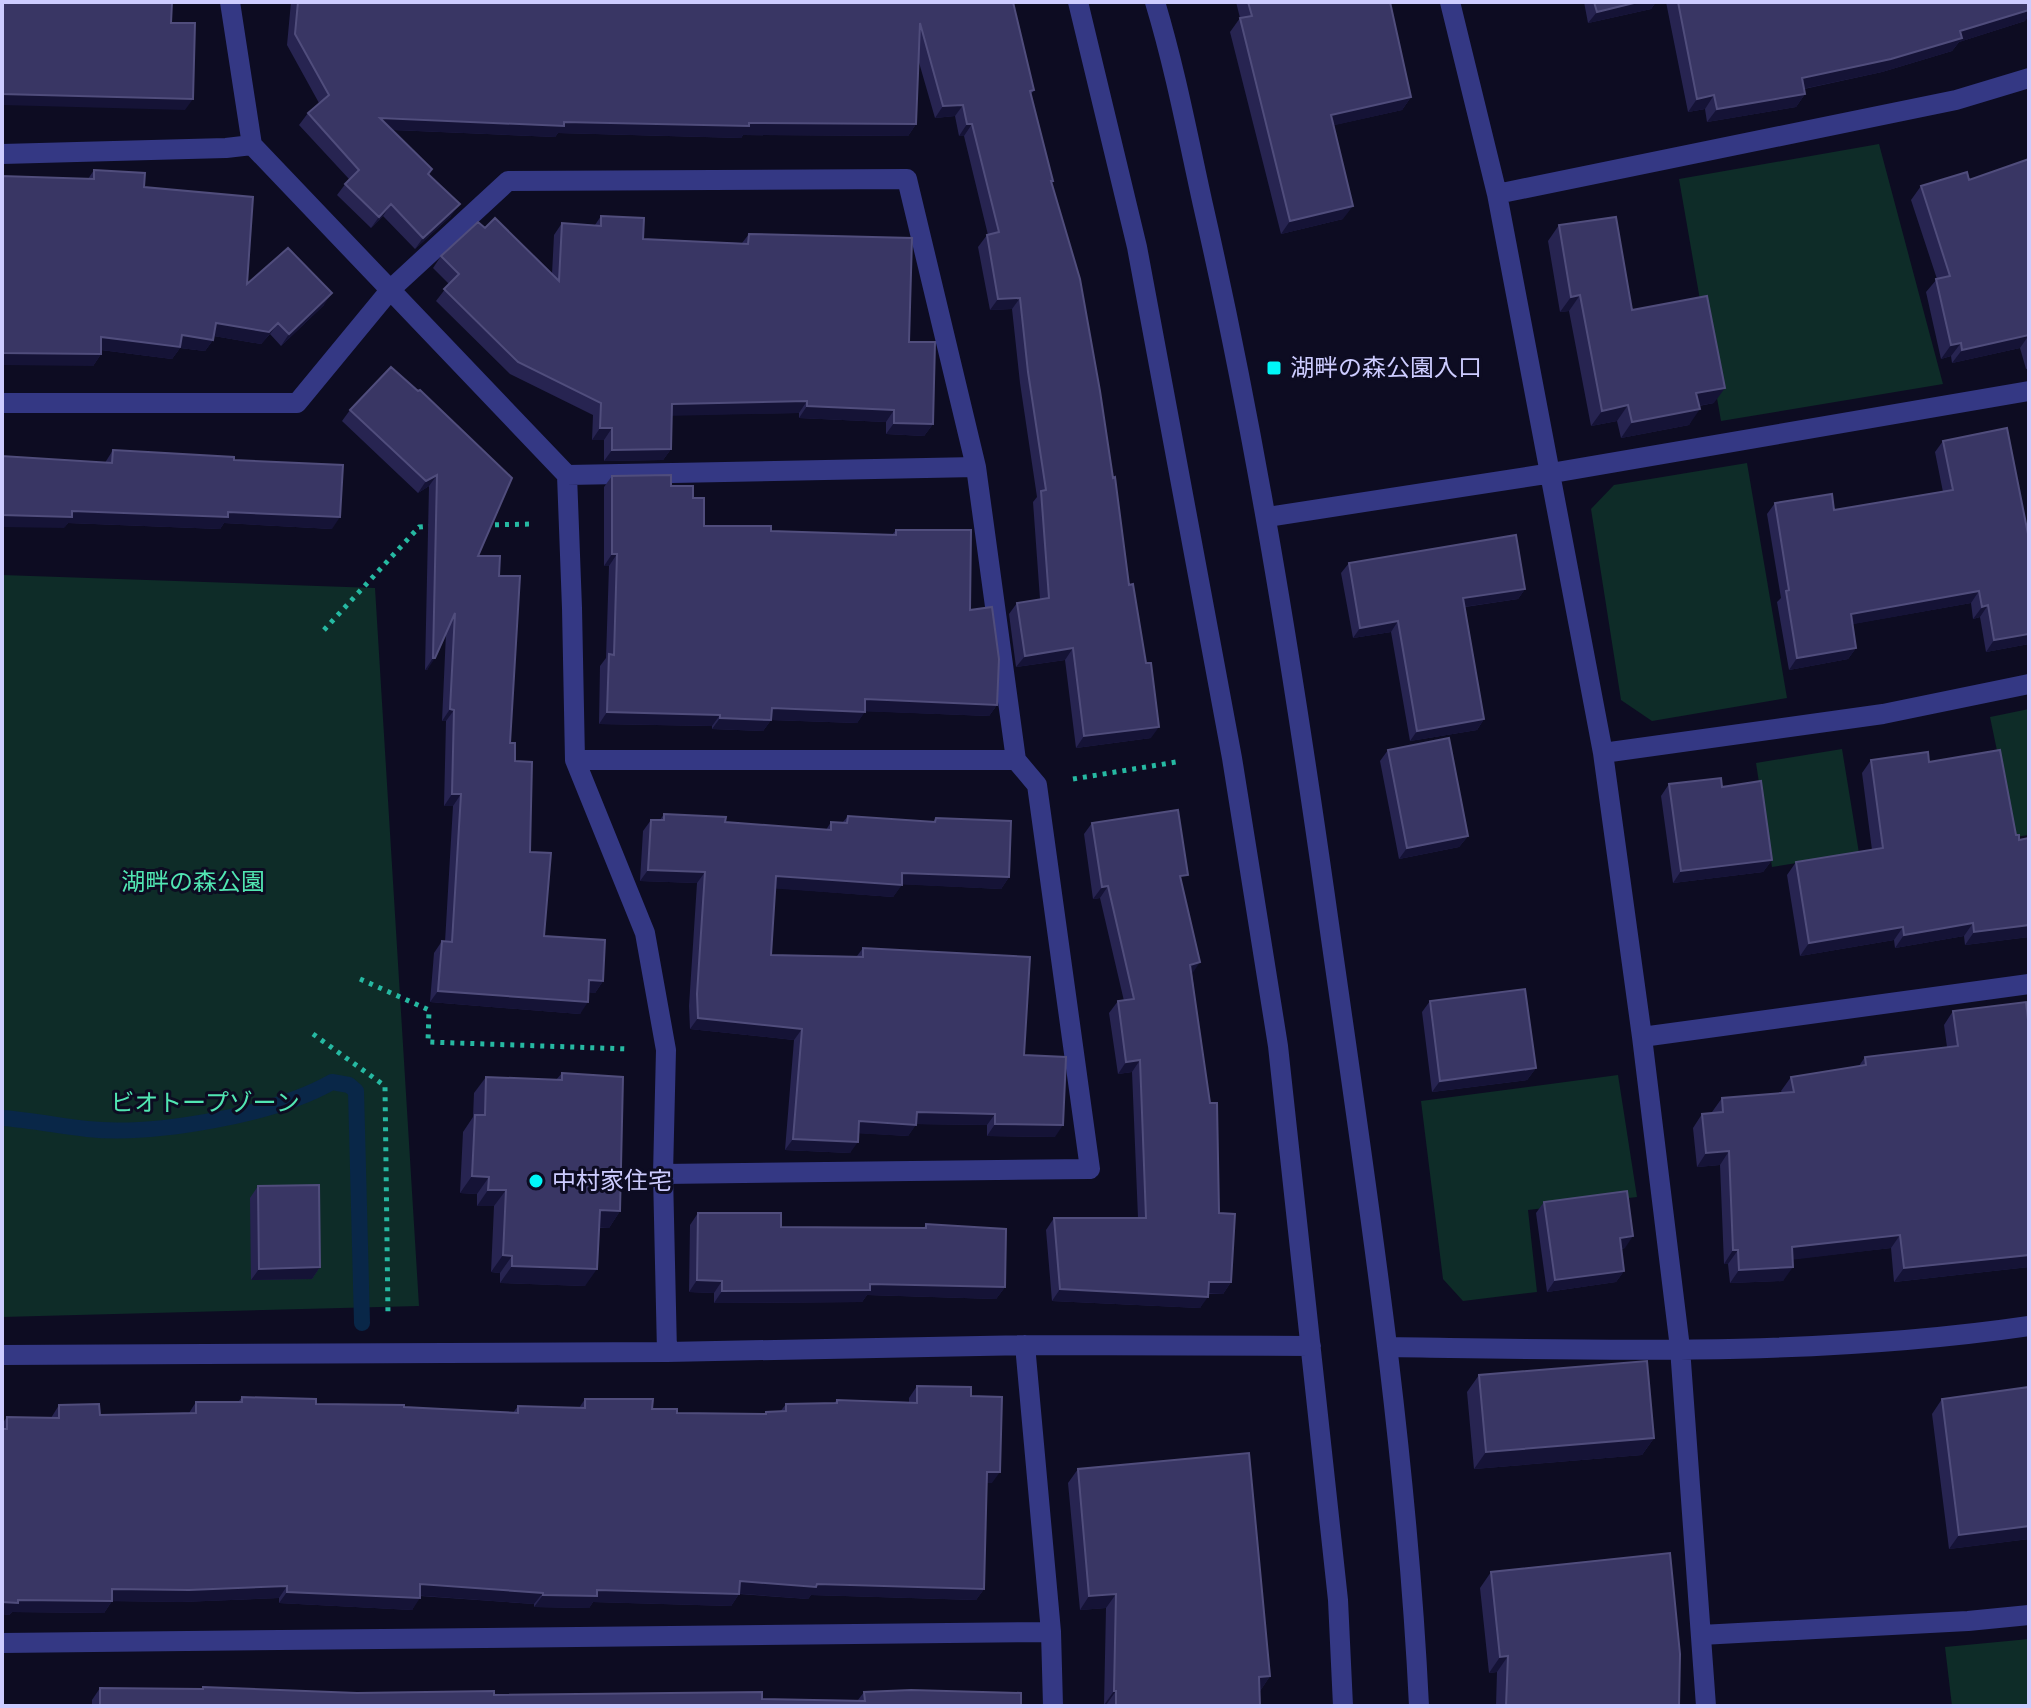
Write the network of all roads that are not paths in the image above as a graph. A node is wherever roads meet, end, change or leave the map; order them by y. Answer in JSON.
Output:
{"nodes":[{"id":1,"x":230,"y":2,"type":"edge"},
{"id":2,"x":1078,"y":2,"type":"edge"},
{"id":3,"x":1155,"y":2,"type":"edge"},
{"id":4,"x":1450,"y":2,"type":"edge"},
{"id":5,"x":2029,"y":78,"type":"edge"},
{"id":6,"x":252,"y":145,"type":"junction"},
{"id":7,"x":2,"y":154,"type":"edge"},
{"id":8,"x":1497,"y":194,"type":"junction"},
{"id":9,"x":391,"y":289,"type":"junction"},
{"id":10,"x":2029,"y":391,"type":"edge"},
{"id":11,"x":2,"y":403,"type":"edge"},
{"id":12,"x":976,"y":467,"type":"junction"},
{"id":13,"x":1552,"y":473,"type":"junction"},
{"id":14,"x":567,"y":475,"type":"junction"},
{"id":15,"x":1267,"y":517,"type":"junction"},
{"id":16,"x":2029,"y":684,"type":"edge"},
{"id":17,"x":1603,"y":753,"type":"junction"},
{"id":18,"x":575,"y":760,"type":"junction"},
{"id":19,"x":1016,"y":760,"type":"junction"},
{"id":20,"x":2029,"y":984,"type":"edge"},
{"id":21,"x":1642,"y":1037,"type":"junction"},
{"id":22,"x":663,"y":1174,"type":"junction"},
{"id":23,"x":2029,"y":1326,"type":"edge"},
{"id":24,"x":1025,"y":1345,"type":"junction"},
{"id":25,"x":1311,"y":1346,"type":"junction"},
{"id":26,"x":1389,"y":1347,"type":"junction"},
{"id":27,"x":1680,"y":1348,"type":"junction"},
{"id":28,"x":667,"y":1352,"type":"junction"},
{"id":29,"x":2,"y":1355,"type":"edge"},
{"id":30,"x":2029,"y":1615,"type":"edge"},
{"id":31,"x":1051,"y":1632,"type":"junction"},
{"id":32,"x":1701,"y":1635,"type":"junction"},
{"id":33,"x":2,"y":1643,"type":"edge"},
{"id":34,"x":1053,"y":1706,"type":"edge"},
{"id":35,"x":1343,"y":1706,"type":"edge"},
{"id":36,"x":1419,"y":1706,"type":"edge"},
{"id":37,"x":1706,"y":1706,"type":"edge"}],
"edges":[{"from":1,"to":6,"type":"street"},
{"from":2,"to":25,"type":"street"},
{"from":3,"to":15,"type":"street"},
{"from":4,"to":8,"type":"street"},
{"from":5,"to":8,"type":"street"},
{"from":6,"to":7,"type":"street"},
{"from":6,"to":9,"type":"street"},
{"from":8,"to":13,"type":"street"},
{"from":9,"to":11,"type":"street"},
{"from":9,"to":12,"type":"street"},
{"from":9,"to":14,"type":"street"},
{"from":10,"to":13,"type":"street"},
{"from":12,"to":14,"type":"street"},
{"from":12,"to":19,"type":"street"},
{"from":13,"to":15,"type":"street"},
{"from":13,"to":17,"type":"street"},
{"from":14,"to":18,"type":"street"},
{"from":15,"to":26,"type":"street"},
{"from":16,"to":17,"type":"street"},
{"from":17,"to":21,"type":"street"},
{"from":18,"to":19,"type":"street"},
{"from":18,"to":22,"type":"street"},
{"from":19,"to":22,"type":"street"},
{"from":20,"to":21,"type":"street"},
{"from":21,"to":27,"type":"street"},
{"from":22,"to":28,"type":"street"},
{"from":23,"to":27,"type":"street"},
{"from":24,"to":25,"type":"street"},
{"from":24,"to":28,"type":"street"},
{"from":24,"to":31,"type":"street"},
{"from":25,"to":35,"type":"street"},
{"from":26,"to":27,"type":"street"},
{"from":26,"to":36,"type":"street"},
{"from":27,"to":32,"type":"street"},
{"from":28,"to":29,"type":"street"},
{"from":30,"to":32,"type":"street"},
{"from":31,"to":33,"type":"street"},
{"from":31,"to":34,"type":"street"},
{"from":32,"to":37,"type":"street"}]}
